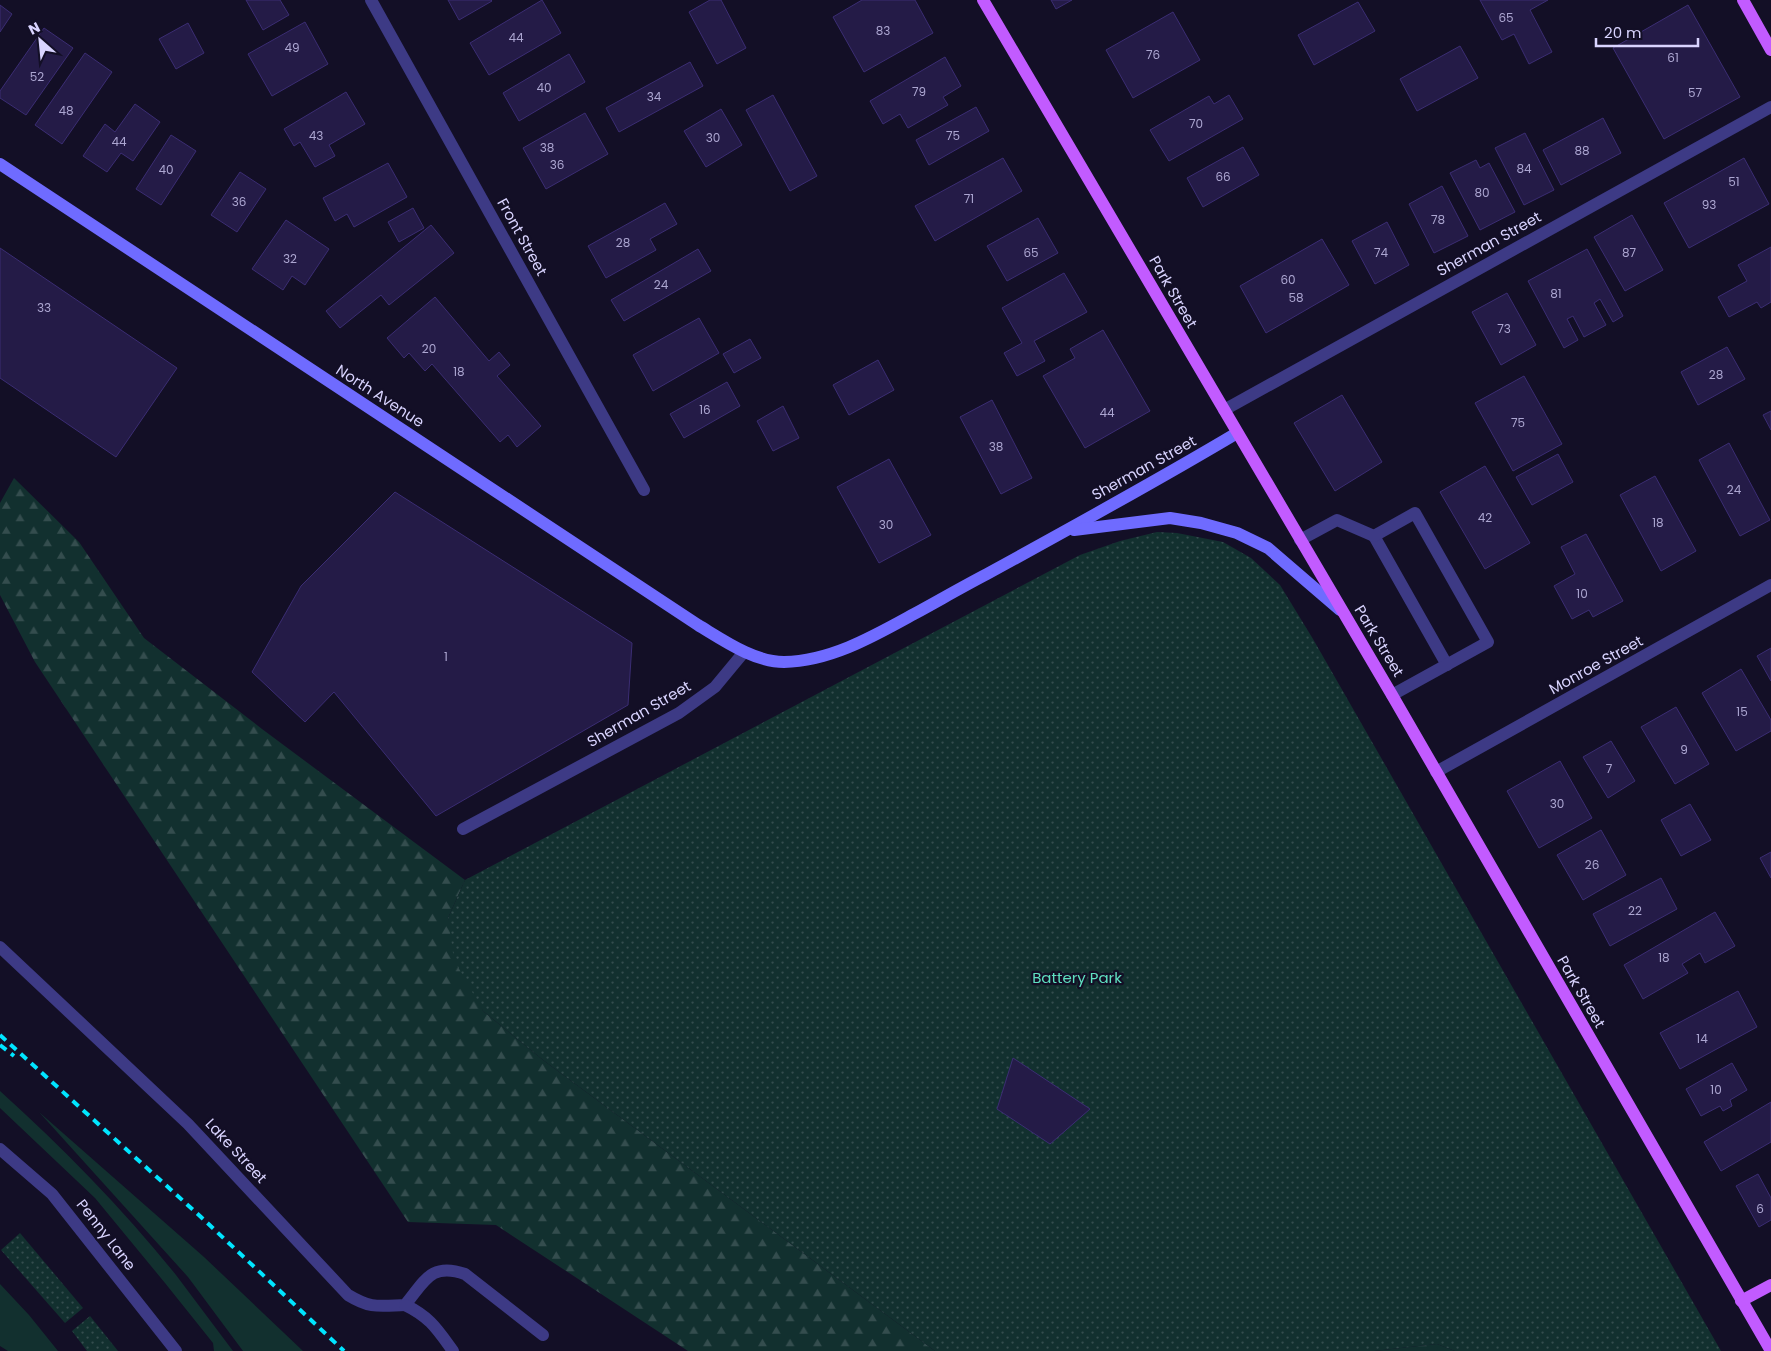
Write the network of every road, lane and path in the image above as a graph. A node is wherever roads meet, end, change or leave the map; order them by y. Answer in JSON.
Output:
{"nodes":[{"id":1,"x":371,"y":0,"type":"edge"},
{"id":2,"x":983,"y":0,"type":"edge"},
{"id":3,"x":1743,"y":0,"type":"edge"},
{"id":4,"x":1771,"y":50,"type":"edge"},
{"id":5,"x":1771,"y":107,"type":"edge"},
{"id":6,"x":0,"y":164,"type":"edge"},
{"id":7,"x":1224,"y":410,"type":"junction"},
{"id":8,"x":1237,"y":434,"type":"junction"},
{"id":9,"x":644,"y":490,"type":"dead end"},
{"id":10,"x":1066,"y":531,"type":"junction"},
{"id":11,"x":1374,"y":536,"type":"junction"},
{"id":12,"x":1300,"y":540,"type":"junction"},
{"id":13,"x":1771,"y":585,"type":"edge"},
{"id":14,"x":1342,"y":611,"type":"junction"},
{"id":15,"x":744,"y":652,"type":"junction"},
{"id":16,"x":1447,"y":665,"type":"junction"},
{"id":17,"x":1392,"y":696,"type":"junction"},
{"id":18,"x":1436,"y":772,"type":"junction"},
{"id":19,"x":463,"y":829,"type":"dead end"},
{"id":20,"x":0,"y":947,"type":"edge"},
{"id":21,"x":0,"y":1149,"type":"edge"},
{"id":22,"x":1771,"y":1285,"type":"edge"},
{"id":23,"x":1741,"y":1301,"type":"junction"},
{"id":24,"x":405,"y":1305,"type":"junction"},
{"id":25,"x":543,"y":1335,"type":"dead end"},
{"id":26,"x":176,"y":1351,"type":"edge"},
{"id":27,"x":452,"y":1351,"type":"edge"},
{"id":28,"x":1770,"y":1351,"type":"edge"}],
"edges":[{"from":1,"to":9,"type":"street","name":"Front Street"},
{"from":2,"to":7,"type":"main road","name":"Park Street"},
{"from":3,"to":4,"type":"main road"},
{"from":5,"to":7,"type":"street","name":"Sherman Street"},
{"from":6,"to":15,"type":"main road","name":"North Avenue"},
{"from":7,"to":8,"type":"main road","name":"Park Street"},
{"from":8,"to":10,"type":"main road","name":"Sherman Street"},
{"from":8,"to":12,"type":"main road","name":"Park Street"},
{"from":10,"to":14,"type":"main road","name":"Sherman Street"},
{"from":10,"to":15,"type":"main road","name":"Sherman Street"},
{"from":11,"to":12,"type":"street"},
{"from":11,"to":16,"type":"street"},
{"from":11,"to":16,"type":"street"},
{"from":12,"to":14,"type":"main road","name":"Park Street"},
{"from":13,"to":18,"type":"street","name":"Monroe Street"},
{"from":14,"to":17,"type":"main road","name":"Park Street"},
{"from":15,"to":19,"type":"street","name":"Sherman Street"},
{"from":16,"to":17,"type":"street"},
{"from":17,"to":18,"type":"main road","name":"Park Street"},
{"from":18,"to":23,"type":"main road","name":"Park Street"},
{"from":20,"to":24,"type":"street","name":"Lake Street"},
{"from":21,"to":26,"type":"street","name":"Penny Lane"},
{"from":22,"to":23,"type":"main road"},
{"from":23,"to":28,"type":"main road","name":"Park Street"},
{"from":24,"to":25,"type":"street"},
{"from":24,"to":27,"type":"street"}]}
